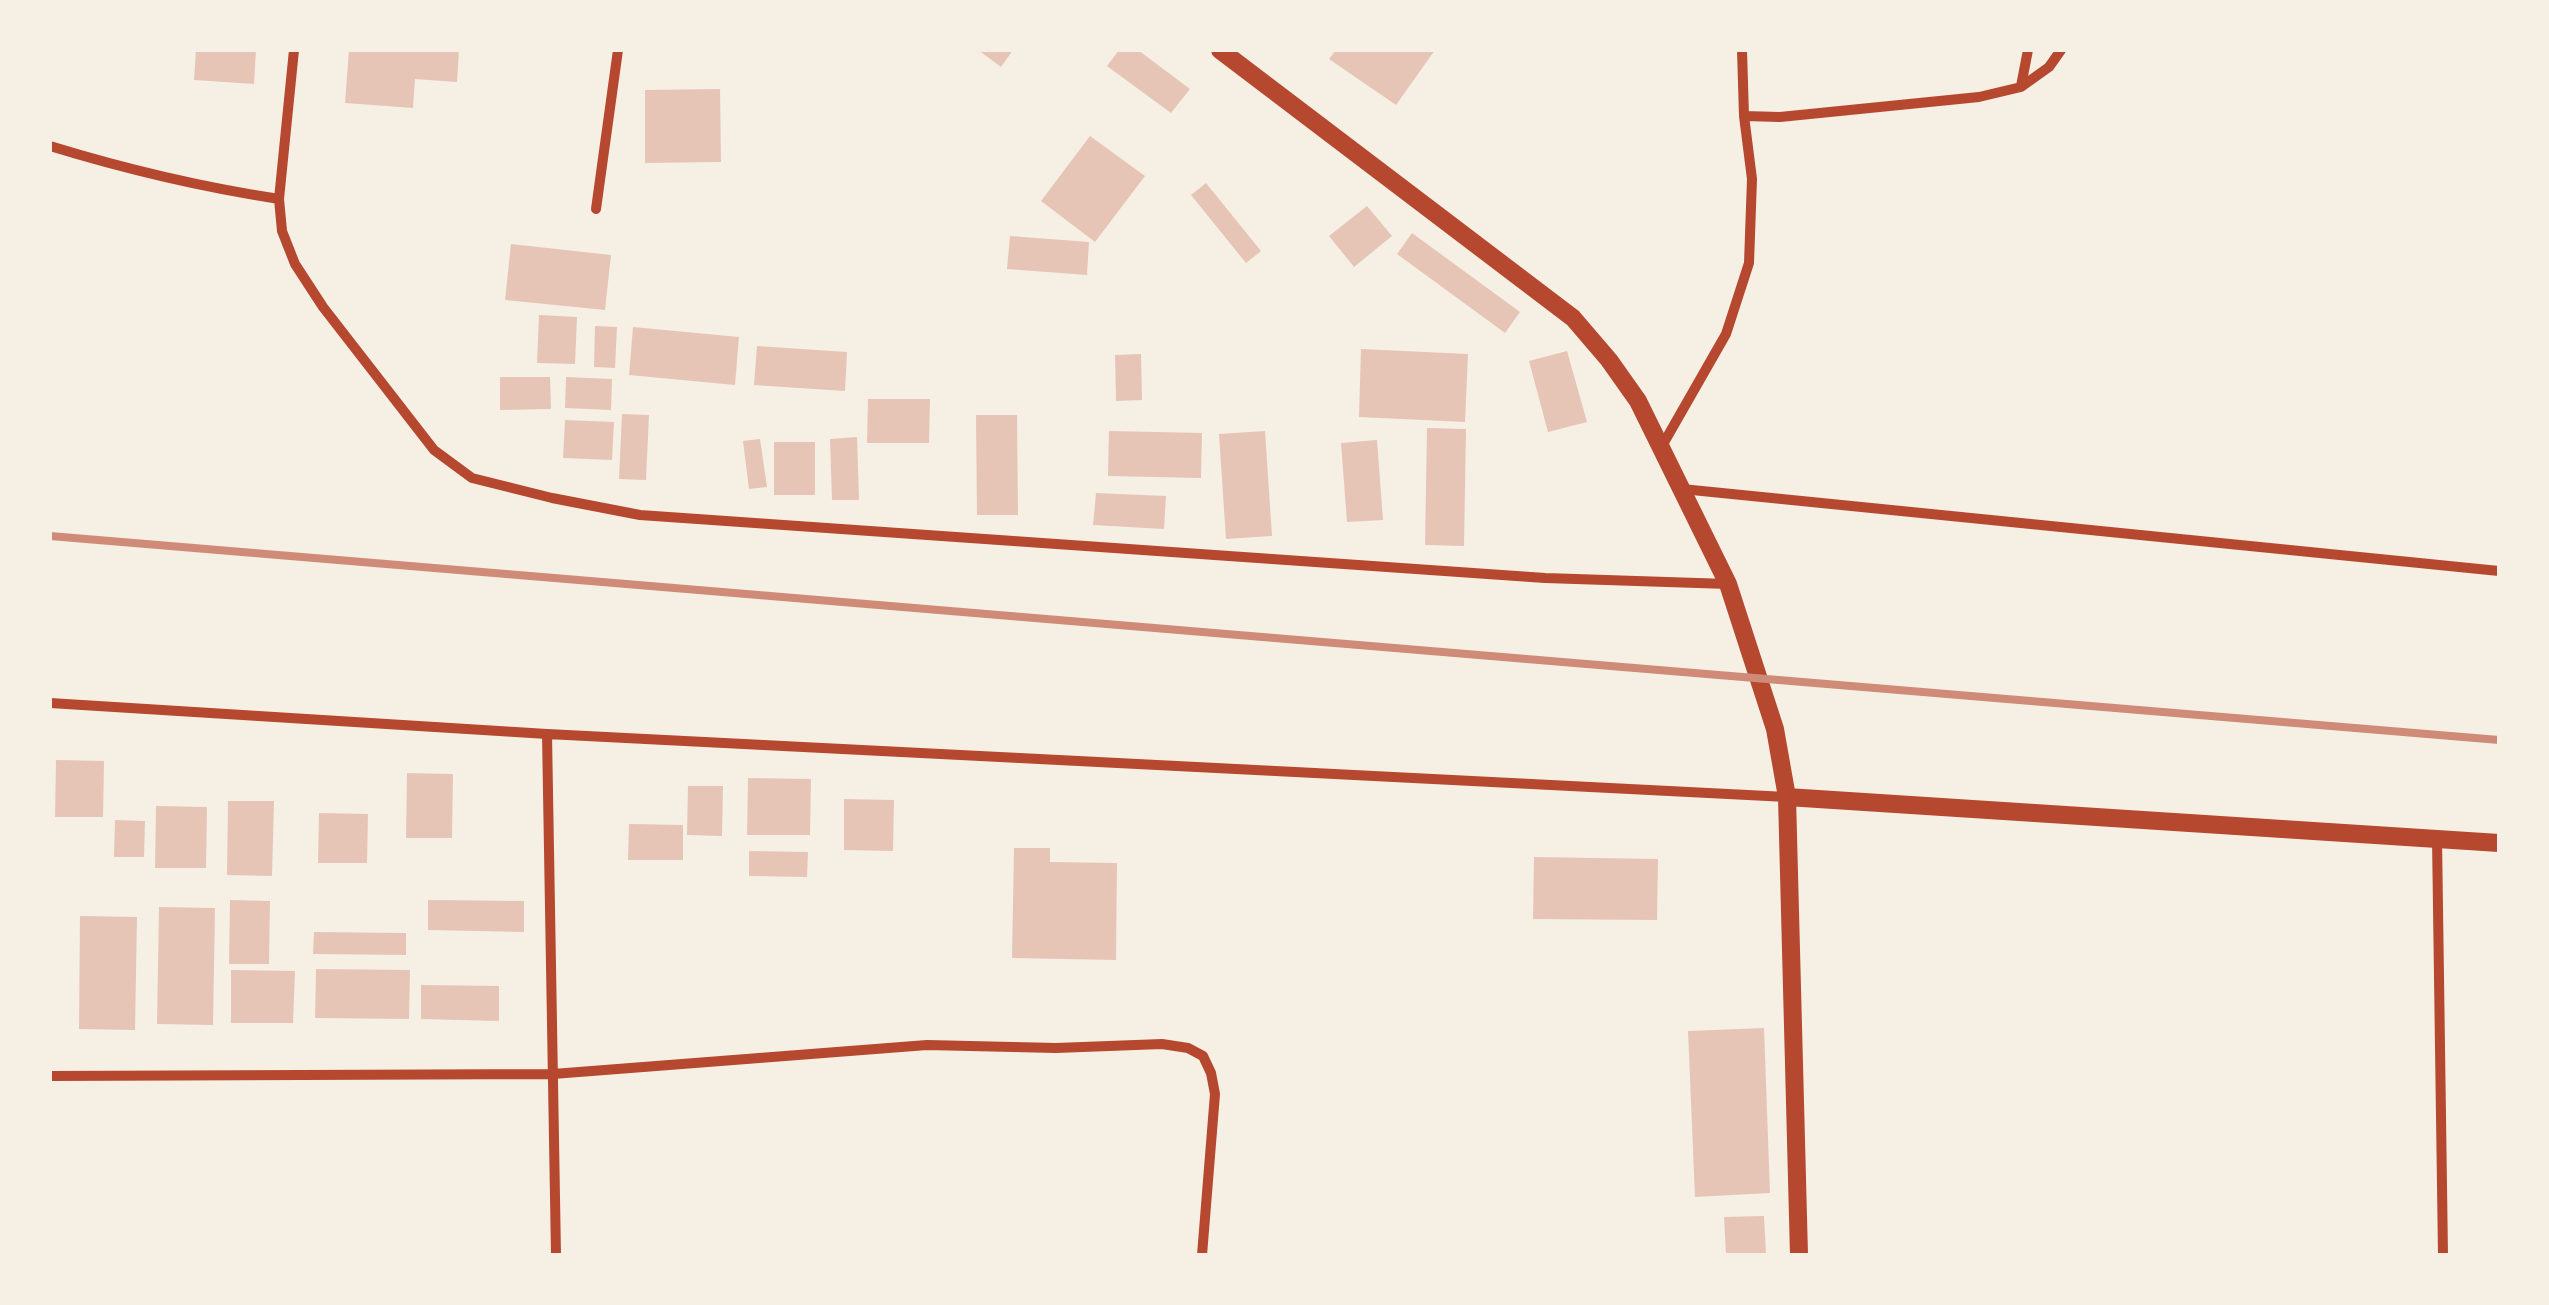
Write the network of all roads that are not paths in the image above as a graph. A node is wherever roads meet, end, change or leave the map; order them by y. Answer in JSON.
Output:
{"nodes":[{"id":1,"x":294,"y":50,"type":"edge"},
{"id":2,"x":618,"y":50,"type":"edge"},
{"id":3,"x":1220,"y":50,"type":"edge"},
{"id":4,"x":1742,"y":50,"type":"edge"},
{"id":5,"x":2028,"y":50,"type":"edge"},
{"id":6,"x":2061,"y":50,"type":"edge"},
{"id":7,"x":2021,"y":87,"type":"junction"},
{"id":8,"x":1744,"y":116,"type":"junction"},
{"id":9,"x":50,"y":146,"type":"edge"},
{"id":10,"x":279,"y":199,"type":"junction"},
{"id":11,"x":596,"y":209,"type":"dead end"},
{"id":12,"x":1662,"y":446,"type":"junction"},
{"id":13,"x":1682,"y":490,"type":"junction"},
{"id":14,"x":2499,"y":572,"type":"edge"},
{"id":15,"x":1728,"y":584,"type":"junction"},
{"id":16,"x":50,"y":704,"type":"edge"},
{"id":17,"x":547,"y":734,"type":"junction"},
{"id":18,"x":1787,"y":797,"type":"junction"},
{"id":19,"x":2437,"y":837,"type":"junction"},
{"id":20,"x":2499,"y":843,"type":"edge"},
{"id":21,"x":552,"y":1074,"type":"junction"},
{"id":22,"x":50,"y":1076,"type":"edge"},
{"id":23,"x":556,"y":1255,"type":"edge"},
{"id":24,"x":1202,"y":1255,"type":"edge"},
{"id":25,"x":1800,"y":1255,"type":"edge"},
{"id":26,"x":2442,"y":1255,"type":"edge"}],
"edges":[{"from":1,"to":10,"type":"street"},
{"from":2,"to":11,"type":"street"},
{"from":3,"to":12,"type":"street"},
{"from":4,"to":8,"type":"street"},
{"from":5,"to":7,"type":"street"},
{"from":6,"to":7,"type":"street"},
{"from":7,"to":8,"type":"street"},
{"from":8,"to":12,"type":"street"},
{"from":9,"to":10,"type":"street"},
{"from":10,"to":15,"type":"street"},
{"from":12,"to":13,"type":"street"},
{"from":13,"to":14,"type":"street"},
{"from":13,"to":15,"type":"street"},
{"from":15,"to":18,"type":"street"},
{"from":16,"to":17,"type":"street"},
{"from":17,"to":18,"type":"street"},
{"from":17,"to":21,"type":"street"},
{"from":18,"to":19,"type":"street"},
{"from":18,"to":25,"type":"street"},
{"from":19,"to":20,"type":"street"},
{"from":19,"to":26,"type":"street"},
{"from":21,"to":22,"type":"street"},
{"from":21,"to":23,"type":"street"},
{"from":21,"to":24,"type":"street"}]}
